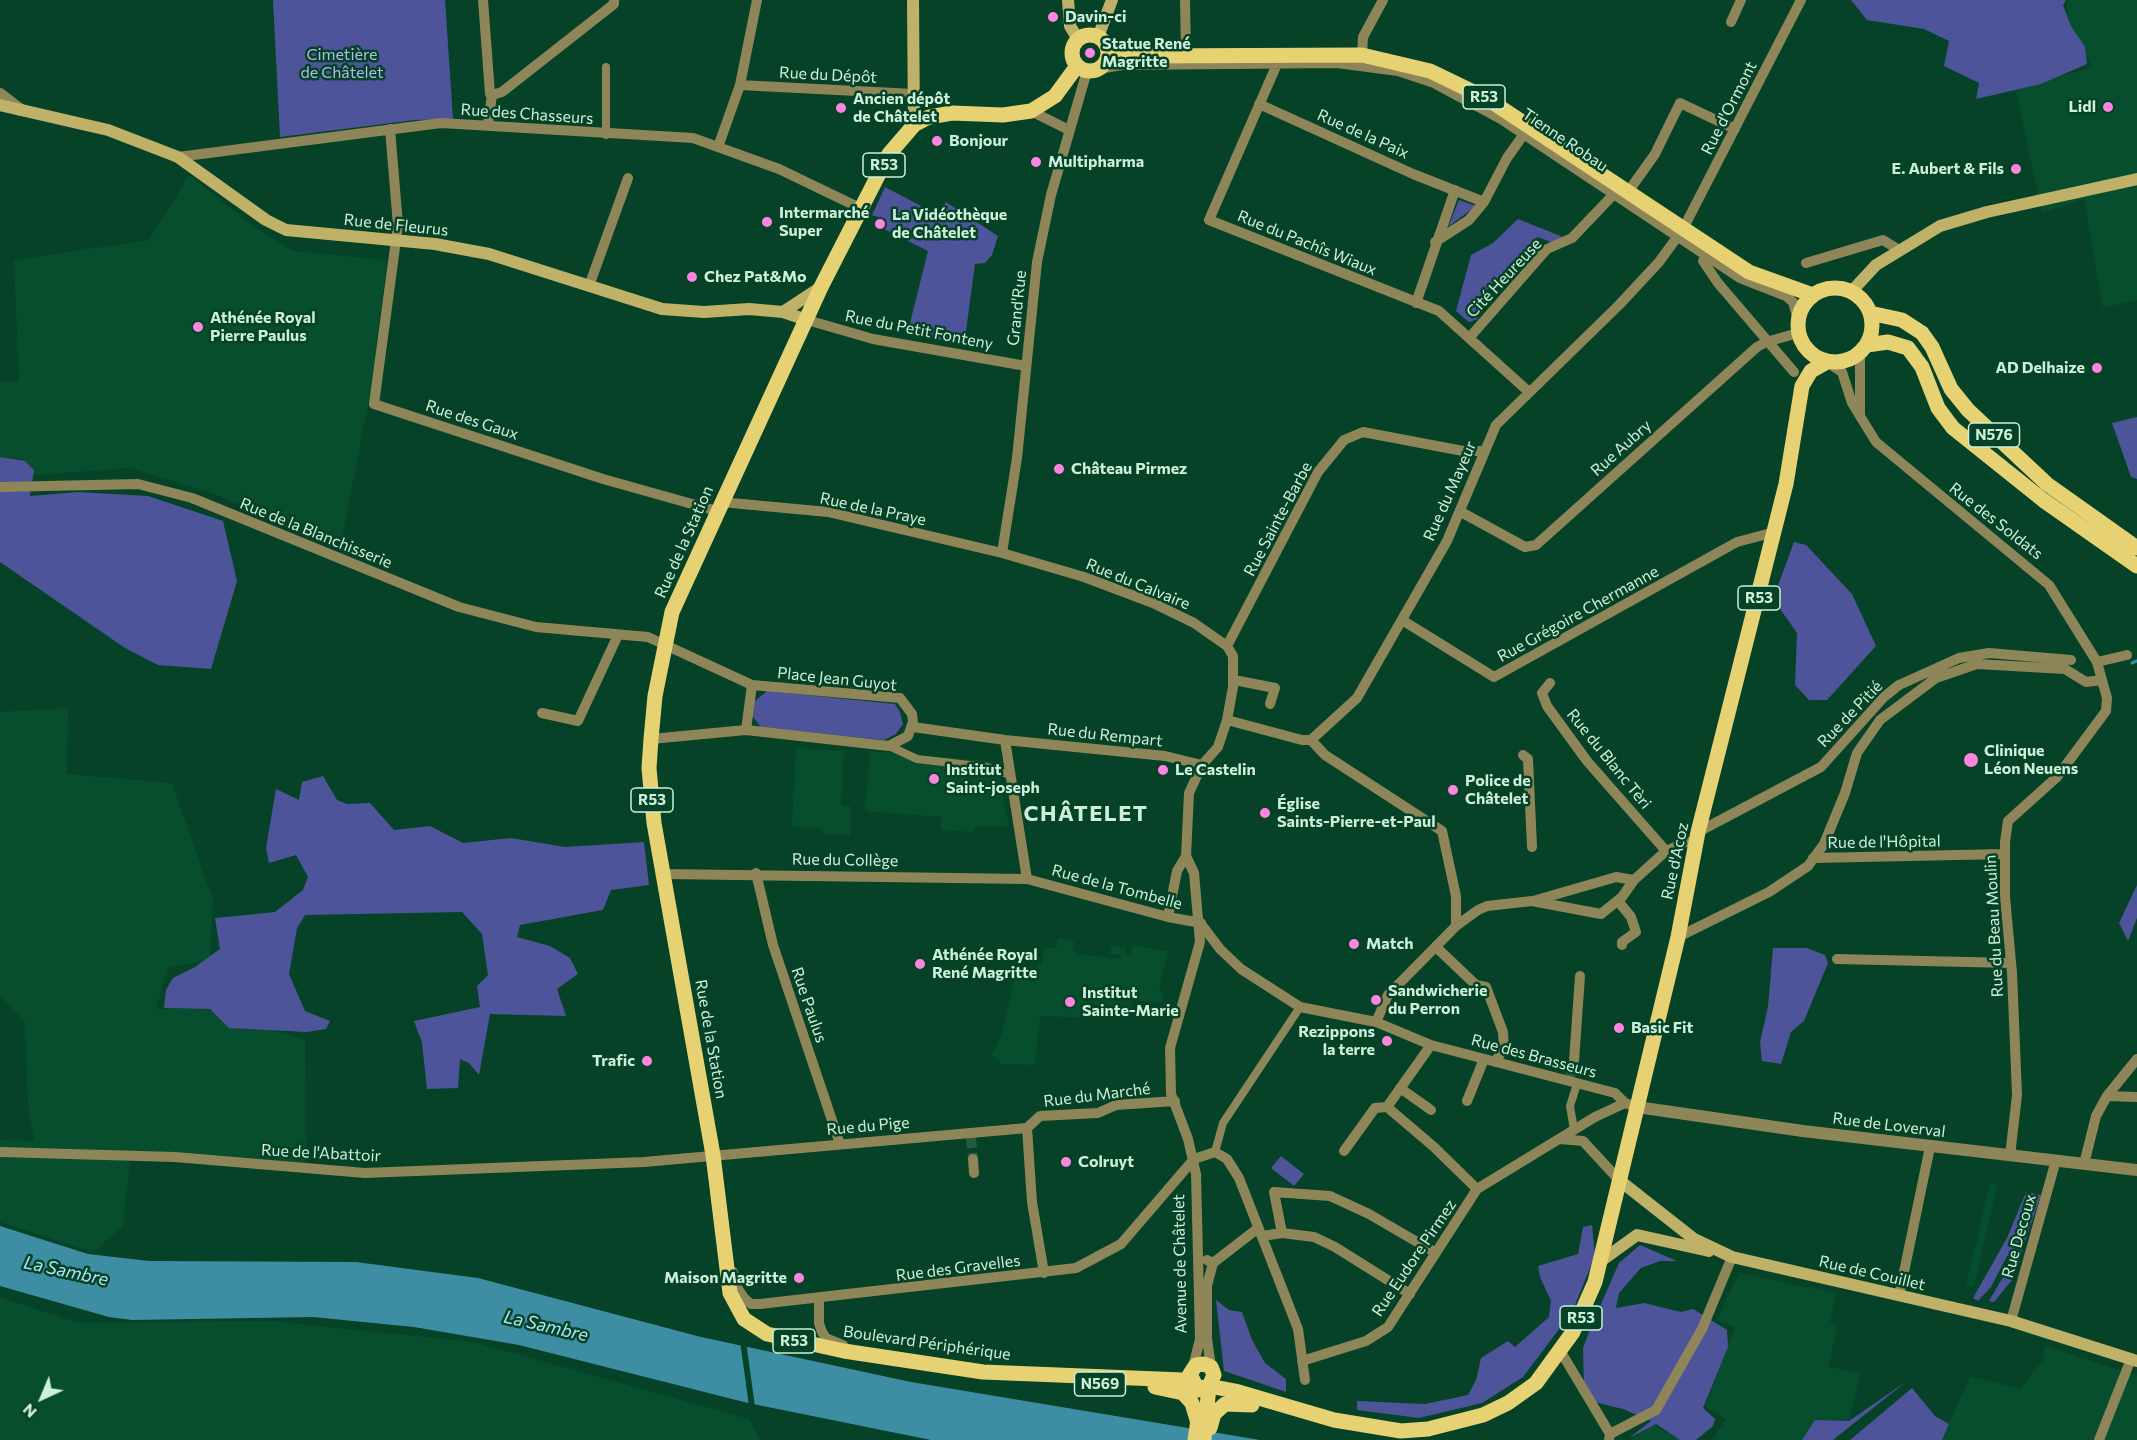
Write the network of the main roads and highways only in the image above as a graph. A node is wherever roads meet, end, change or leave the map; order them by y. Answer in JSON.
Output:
{"nodes":[{"id":1,"x":913,"y":0,"type":"edge"},
{"id":2,"x":1068,"y":0,"type":"edge"},
{"id":3,"x":1112,"y":0,"type":"edge"},
{"id":4,"x":1078,"y":39,"type":"junction"},
{"id":5,"x":1103,"y":42,"type":"junction"},
{"id":6,"x":1088,"y":69,"type":"junction"},
{"id":7,"x":0,"y":105,"type":"edge"},
{"id":8,"x":914,"y":125,"type":"junction"},
{"id":9,"x":2137,"y":179,"type":"edge"},
{"id":10,"x":820,"y":287,"type":"junction"},
{"id":11,"x":1851,"y":292,"type":"junction"},
{"id":12,"x":1813,"y":295,"type":"junction"},
{"id":13,"x":783,"y":312,"type":"junction"},
{"id":14,"x":1870,"y":313,"type":"junction"},
{"id":15,"x":810,"y":321,"type":"junction"},
{"id":16,"x":1863,"y":349,"type":"junction"},
{"id":17,"x":1827,"y":362,"type":"junction"},
{"id":18,"x":2137,"y":548,"type":"edge"},
{"id":19,"x":2137,"y":566,"type":"edge"},
{"id":20,"x":1619,"y":1180,"type":"junction"},
{"id":21,"x":1719,"y":1252,"type":"junction"},
{"id":22,"x":1601,"y":1261,"type":"junction"},
{"id":23,"x":734,"y":1304,"type":"joint"},
{"id":24,"x":2134,"y":1360,"type":"edge"},
{"id":25,"x":1193,"y":1367,"type":"road end"},
{"id":26,"x":1549,"y":1369,"type":"joint"},
{"id":27,"x":983,"y":1372,"type":"junction"},
{"id":28,"x":1207,"y":1377,"type":"junction"},
{"id":29,"x":1303,"y":1412,"type":"junction"},
{"id":30,"x":1205,"y":1430,"type":"edge"},
{"id":31,"x":1195,"y":1440,"type":"edge"}],
"edges":[{"from":1,"to":8,"type":"main road"},
{"from":2,"to":4,"type":"main road"},
{"from":3,"to":5,"type":"main road"},
{"from":4,"to":5,"type":"main road","number":"R53"},
{"from":4,"to":6,"type":"main road"},
{"from":5,"to":6,"type":"main road"},
{"from":5,"to":12,"type":"main road","name":"Tienne Robau","number":"R53"},
{"from":6,"to":8,"type":"main road"},
{"from":7,"to":13,"type":"main road","name":"Rue de Fleurus"},
{"from":8,"to":10,"type":"main road","name":"Rue de la Station","number":"R53"},
{"from":9,"to":11,"type":"main road"},
{"from":10,"to":13,"type":"main road"},
{"from":10,"to":15,"type":"main road","name":"Rue de la Station","number":"R53"},
{"from":11,"to":12,"type":"main road"},
{"from":11,"to":14,"type":"main road"},
{"from":12,"to":17,"type":"main road"},
{"from":13,"to":15,"type":"main road","name":"Rue de Fleurus"},
{"from":14,"to":16,"type":"main road"},
{"from":14,"to":18,"type":"main road","number":"N576"},
{"from":15,"to":23,"type":"main road","name":"Rue de la Station","number":"R53"},
{"from":16,"to":17,"type":"main road","number":"R53"},
{"from":16,"to":19,"type":"main road","number":"N576"},
{"from":17,"to":20,"type":"main road","name":"Rue d'Acoz","number":"R53"},
{"from":20,"to":21,"type":"main road","name":"Rue de Couillet"},
{"from":20,"to":22,"type":"main road","name":"Rue d'Acoz","number":"R53"},
{"from":21,"to":22,"type":"main road"},
{"from":21,"to":24,"type":"main road","name":"Rue de Couillet"},
{"from":22,"to":26,"type":"main road","name":"Rue d'Acoz","number":"R53"},
{"from":23,"to":27,"type":"main road","name":"Boulevard Périphérique","number":"R53"},
{"from":25,"to":28,"type":"main road","name":"Avenue de Châtelet","number":"R53"},
{"from":26,"to":29,"type":"main road","name":"Boulevard Périphérique","number":"R53"},
{"from":27,"to":28,"type":"main road","name":"Boulevard Périphérique","number":"R53"},
{"from":27,"to":30,"type":"main road","number":"N569"},
{"from":28,"to":29,"type":"main road","name":"Boulevard Périphérique","number":"R53"},
{"from":28,"to":30,"type":"main road","name":"Avenue de Châtelet","number":"N569"},
{"from":29,"to":30,"type":"main road"},
{"from":30,"to":31,"type":"main road","name":"Avenue de Châtelet","number":"N569"}]}
